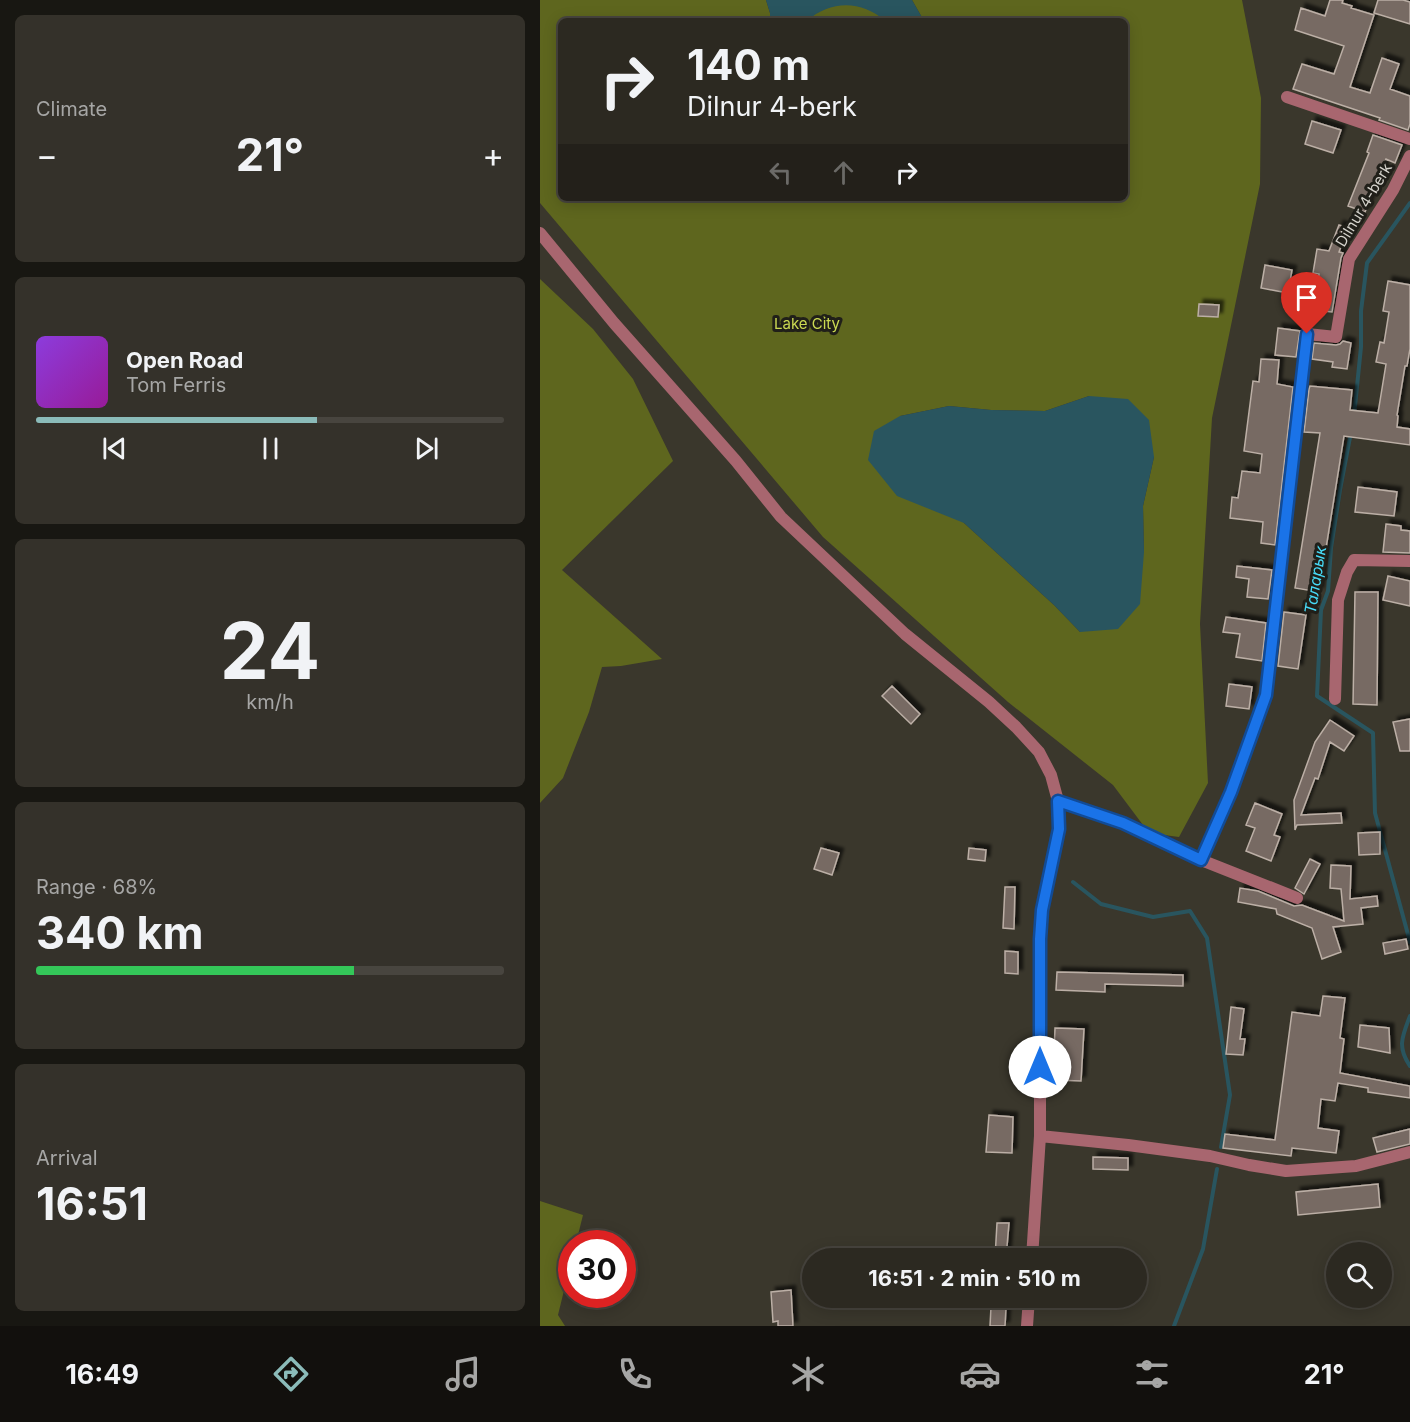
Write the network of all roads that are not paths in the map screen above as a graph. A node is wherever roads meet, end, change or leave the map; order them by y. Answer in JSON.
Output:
{"nodes":[{"id":1,"x":1287,"y":97,"type":"dead end"},
{"id":2,"x":1410,"y":139,"type":"edge"},
{"id":3,"x":1410,"y":156,"type":"edge"},
{"id":4,"x":540,"y":233,"type":"edge"},
{"id":5,"x":1410,"y":561,"type":"edge"},
{"id":6,"x":1335,"y":699,"type":"dead end"},
{"id":7,"x":1058,"y":801,"type":"junction"},
{"id":8,"x":1201,"y":860,"type":"junction"},
{"id":9,"x":1297,"y":898,"type":"dead end"},
{"id":10,"x":1040,"y":1136,"type":"junction"},
{"id":11,"x":1410,"y":1152,"type":"edge"},
{"id":12,"x":1033,"y":1248,"type":"edge"},
{"id":13,"x":1028,"y":1308,"type":"edge"},
{"id":14,"x":1027,"y":1326,"type":"edge"}],
"edges":[{"from":1,"to":2,"type":"street"},
{"from":3,"to":8,"type":"street","name":"Dilnur 4-berk"},
{"from":4,"to":7,"type":"street"},
{"from":5,"to":6,"type":"street"},
{"from":7,"to":8,"type":"street"},
{"from":7,"to":10,"type":"street"},
{"from":8,"to":9,"type":"street"},
{"from":10,"to":11,"type":"street"},
{"from":10,"to":12,"type":"street"},
{"from":13,"to":14,"type":"street"}]}
